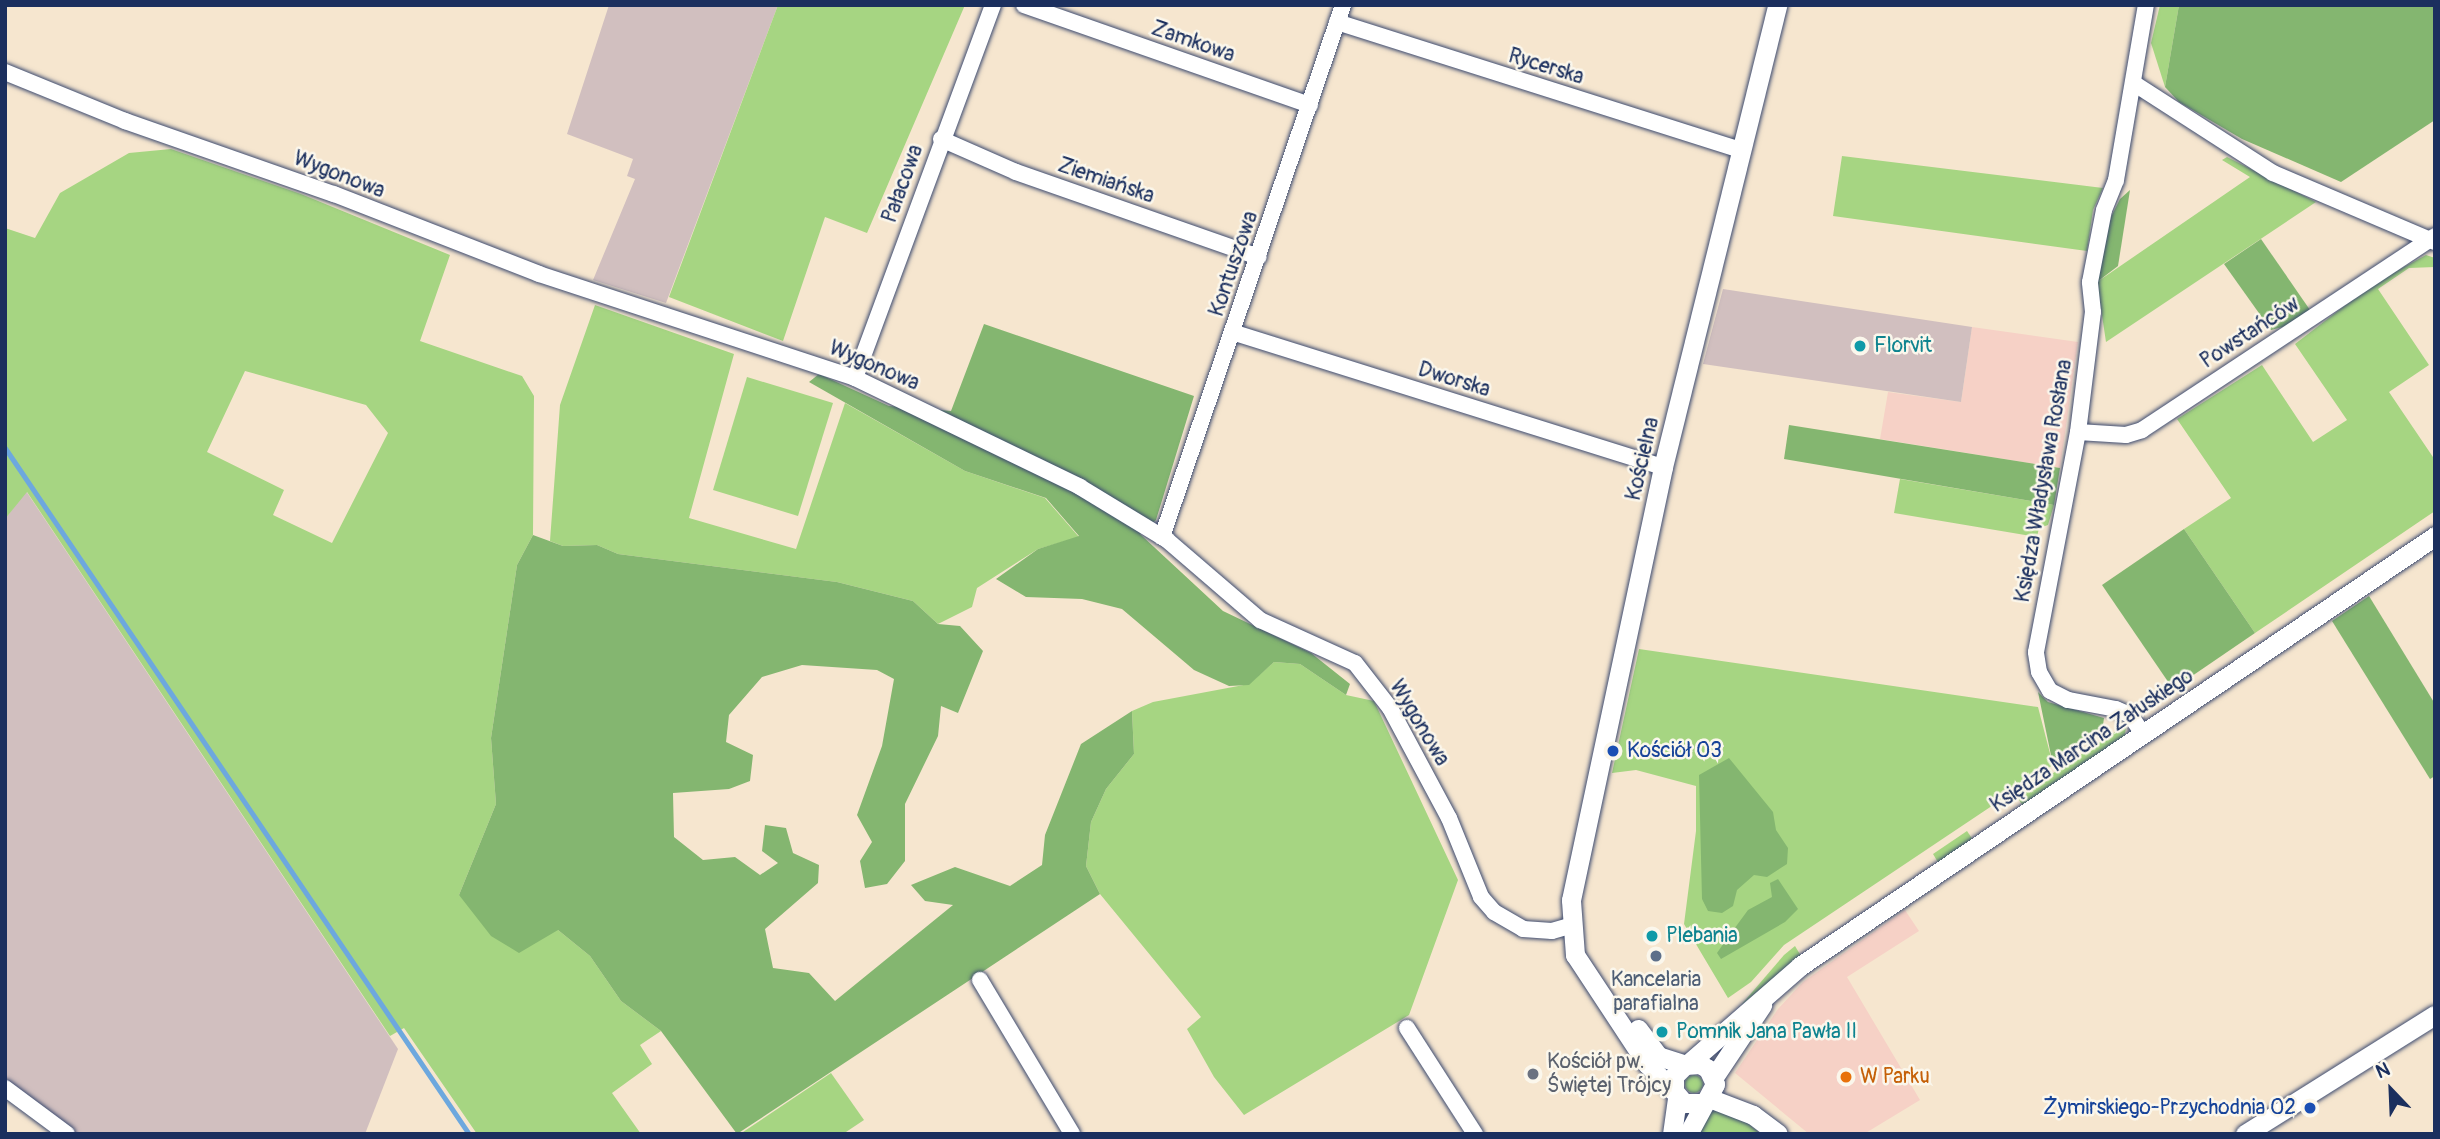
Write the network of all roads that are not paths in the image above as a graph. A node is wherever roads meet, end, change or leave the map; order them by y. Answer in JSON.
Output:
{"nodes":[{"id":1,"x":993,"y":5,"type":"edge"},
{"id":2,"x":1024,"y":5,"type":"edge"},
{"id":3,"x":1343,"y":5,"type":"edge"},
{"id":4,"x":1777,"y":5,"type":"edge"},
{"id":5,"x":2146,"y":5,"type":"edge"},
{"id":6,"x":1338,"y":22,"type":"junction"},
{"id":7,"x":5,"y":72,"type":"edge"},
{"id":8,"x":2135,"y":84,"type":"junction"},
{"id":9,"x":1310,"y":104,"type":"junction"},
{"id":10,"x":941,"y":139,"type":"junction"},
{"id":11,"x":1741,"y":150,"type":"junction"},
{"id":12,"x":2433,"y":239,"type":"edge"},
{"id":13,"x":1259,"y":257,"type":"junction"},
{"id":14,"x":1233,"y":332,"type":"junction"},
{"id":15,"x":855,"y":377,"type":"junction"},
{"id":16,"x":2078,"y":432,"type":"junction"},
{"id":17,"x":1663,"y":467,"type":"junction"},
{"id":18,"x":2435,"y":536,"type":"edge"},
{"id":19,"x":1162,"y":537,"type":"junction"},
{"id":20,"x":2143,"y":734,"type":"junction"},
{"id":21,"x":1561,"y":928,"type":"junction"},
{"id":22,"x":980,"y":980,"type":"dead end"},
{"id":23,"x":1776,"y":984,"type":"junction"},
{"id":24,"x":2435,"y":1015,"type":"edge"},
{"id":25,"x":1407,"y":1028,"type":"dead end"},
{"id":26,"x":1687,"y":1064,"type":"junction"},
{"id":27,"x":5,"y":1088,"type":"edge"},
{"id":28,"x":1710,"y":1091,"type":"junction"},
{"id":29,"x":1675,"y":1094,"type":"junction"},
{"id":30,"x":67,"y":1134,"type":"edge"},
{"id":31,"x":1072,"y":1134,"type":"edge"},
{"id":32,"x":1475,"y":1134,"type":"edge"},
{"id":33,"x":1672,"y":1134,"type":"edge"},
{"id":34,"x":1688,"y":1134,"type":"edge"},
{"id":35,"x":1778,"y":1134,"type":"edge"},
{"id":36,"x":2245,"y":1134,"type":"edge"}],
"edges":[{"from":1,"to":10,"type":"street","name":"Pałacowa"},
{"from":2,"to":9,"type":"street","name":"Zamkowa"},
{"from":3,"to":6,"type":"street","name":"Kontuszowa"},
{"from":4,"to":11,"type":"street","name":"Kościelna"},
{"from":5,"to":8,"type":"street","name":"Księdza Władysława Rosłana"},
{"from":6,"to":9,"type":"street","name":"Kontuszowa"},
{"from":6,"to":11,"type":"street","name":"Rycerska"},
{"from":7,"to":15,"type":"street","name":"Wygonowa"},
{"from":8,"to":12,"type":"street"},
{"from":8,"to":16,"type":"street","name":"Księdza Władysława Rosłana"},
{"from":9,"to":13,"type":"street","name":"Kontuszowa"},
{"from":10,"to":13,"type":"street","name":"Ziemiańska"},
{"from":10,"to":15,"type":"street","name":"Pałacowa"},
{"from":11,"to":17,"type":"street","name":"Kościelna"},
{"from":12,"to":16,"type":"street","name":"Powstańców"},
{"from":13,"to":14,"type":"street","name":"Kontuszowa"},
{"from":14,"to":17,"type":"street","name":"Dworska"},
{"from":14,"to":19,"type":"street","name":"Kontuszowa"},
{"from":15,"to":19,"type":"street","name":"Wygonowa"},
{"from":16,"to":20,"type":"street","name":"Księdza Władysława Rosłana"},
{"from":17,"to":21,"type":"street","name":"Kościelna"},
{"from":18,"to":20,"type":"street","name":"Księdza Marcina Załuskiego"},
{"from":19,"to":21,"type":"street","name":"Wygonowa"},
{"from":20,"to":23,"type":"street","name":"Księdza Marcina Załuskiego"},
{"from":21,"to":26,"type":"street"},
{"from":21,"to":29,"type":"street","name":"Kościelna"},
{"from":22,"to":31,"type":"street"},
{"from":23,"to":26,"type":"street","name":"Księdza Marcina Załuskiego"},
{"from":23,"to":28,"type":"street","name":"Księdza Marcina Załuskiego"},
{"from":24,"to":36,"type":"street"},
{"from":25,"to":32,"type":"street"},
{"from":26,"to":28,"type":"street"},
{"from":26,"to":29,"type":"street"},
{"from":27,"to":30,"type":"street"},
{"from":28,"to":29,"type":"street"},
{"from":28,"to":34,"type":"street","name":"Księdza Marcina Załuskiego"},
{"from":28,"to":35,"type":"street"},
{"from":29,"to":33,"type":"street"}]}
